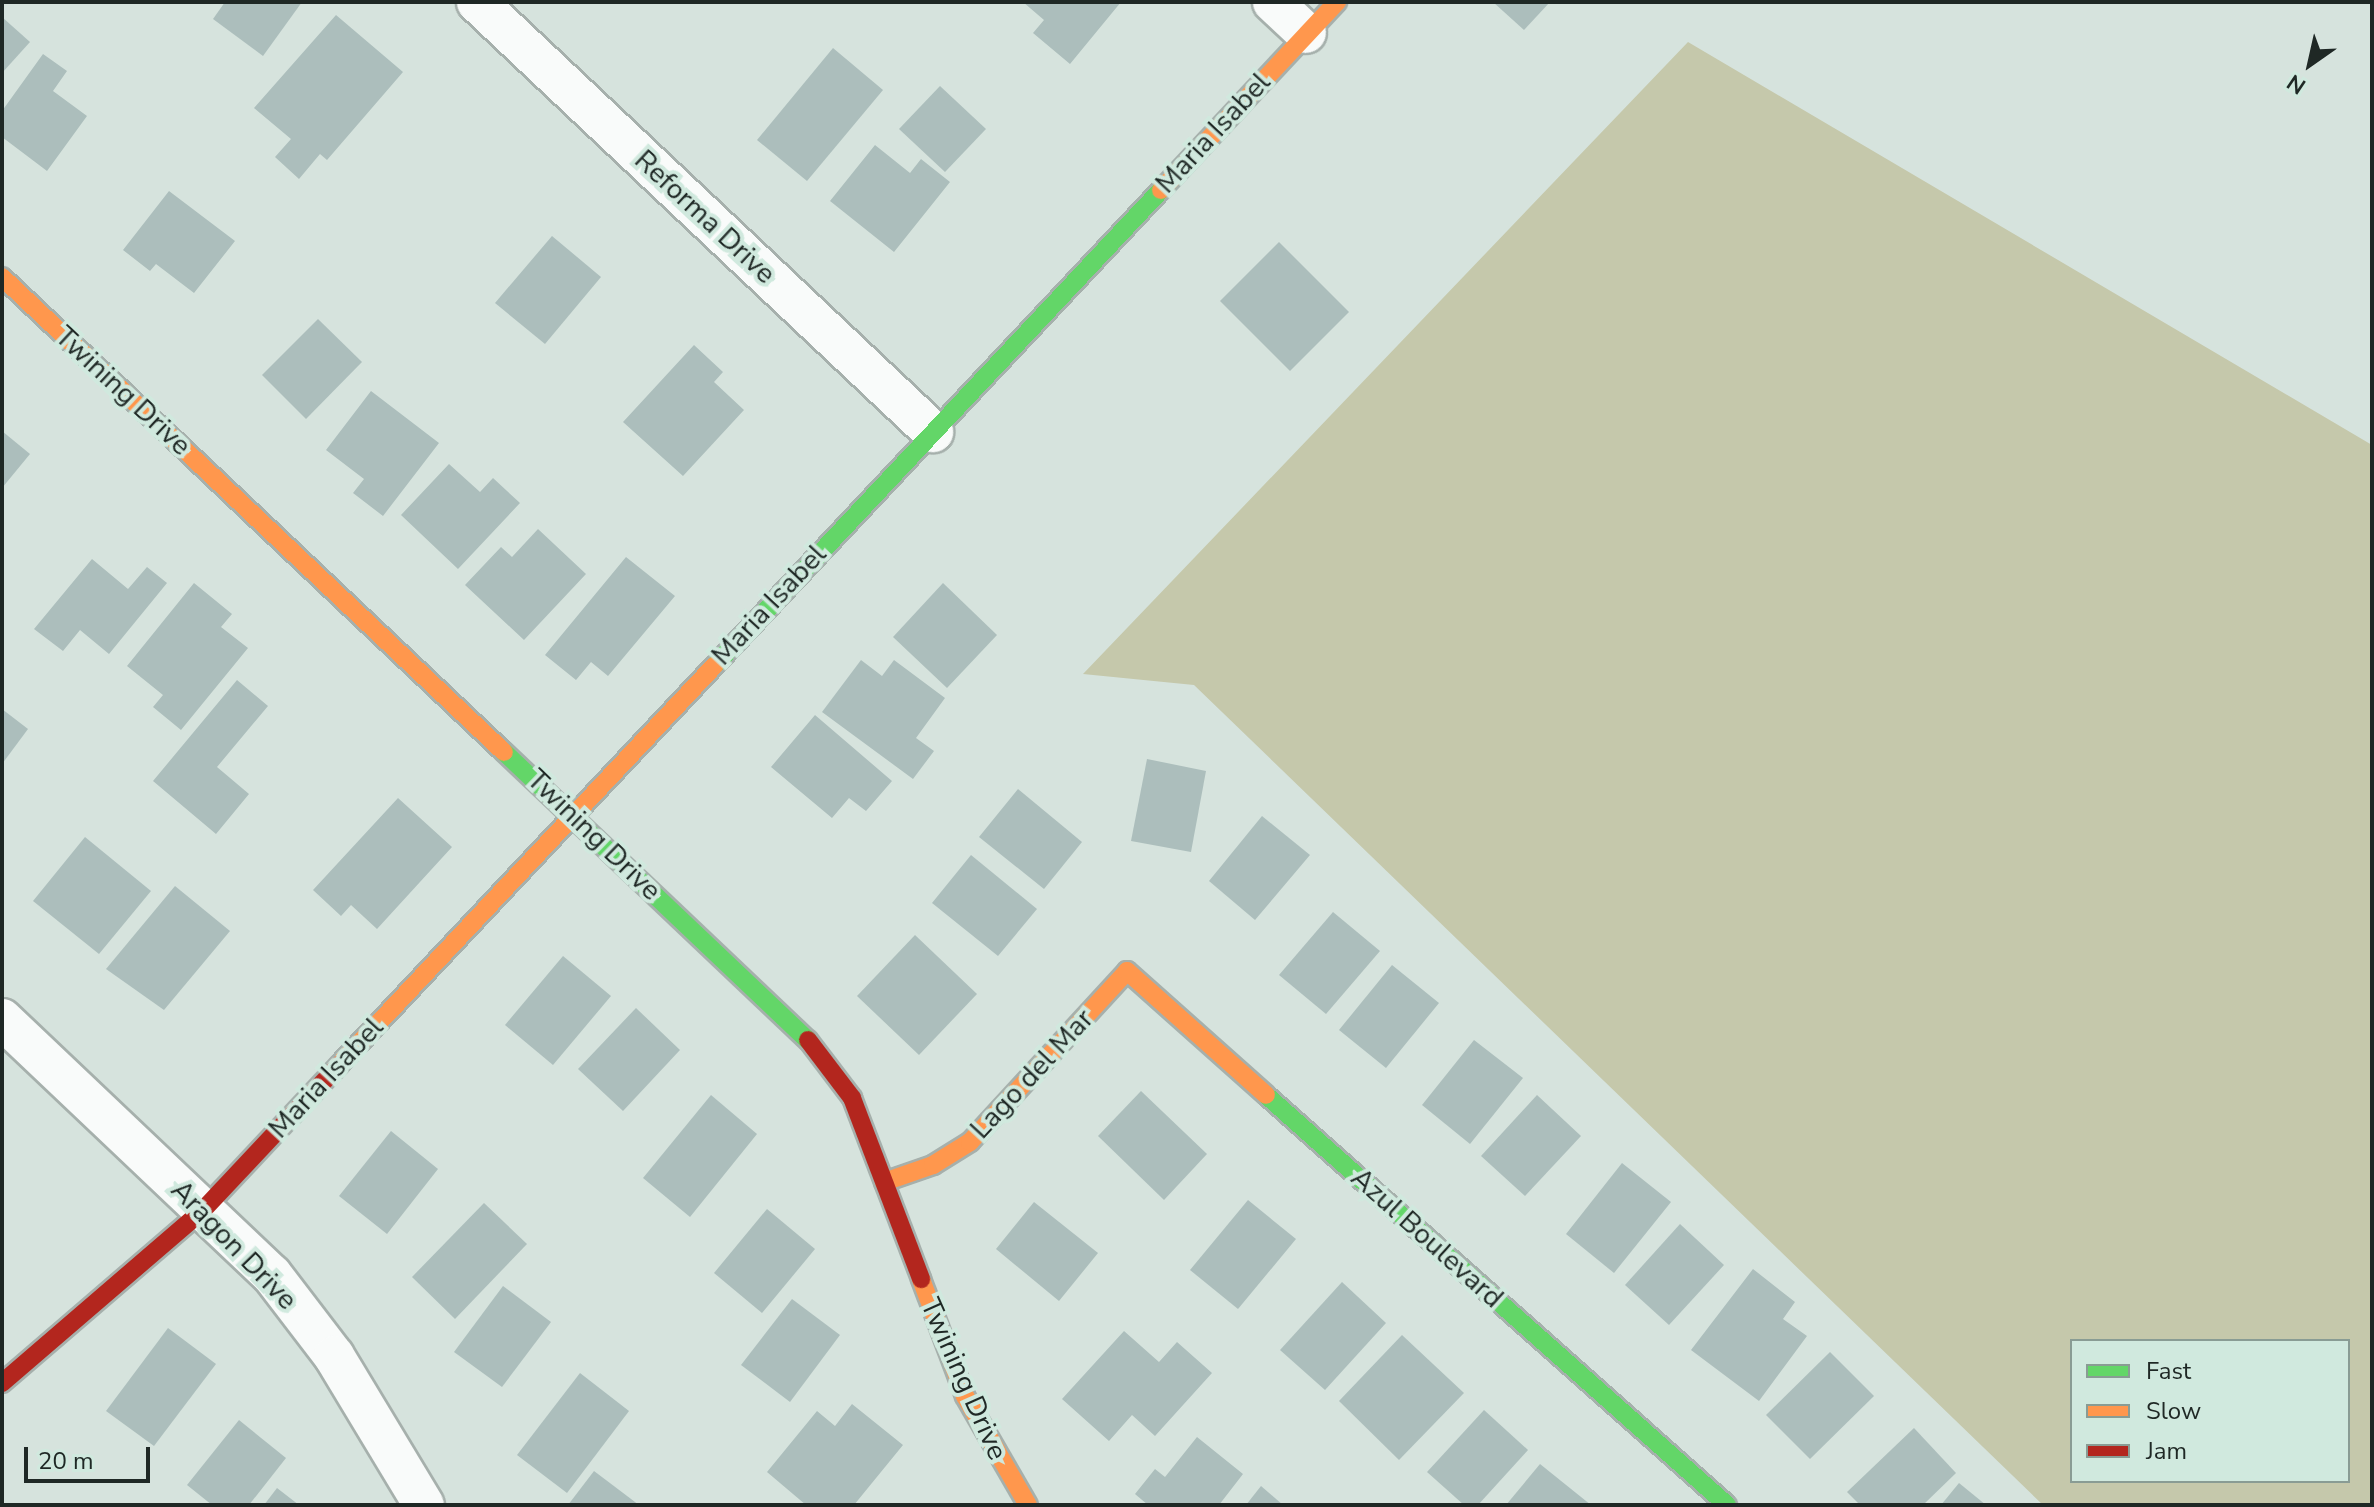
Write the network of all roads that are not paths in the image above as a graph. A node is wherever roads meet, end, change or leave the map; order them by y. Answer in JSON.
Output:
{"nodes":[{"id":1,"x":477,"y":2,"type":"edge"},
{"id":2,"x":1273,"y":2,"type":"edge"},
{"id":3,"x":1337,"y":2,"type":"edge"},
{"id":4,"x":1306,"y":33,"type":"junction"},
{"id":5,"x":2,"y":277,"type":"edge"},
{"id":6,"x":933,"y":432,"type":"junction"},
{"id":7,"x":572,"y":814,"type":"junction"},
{"id":8,"x":1127,"y":971,"type":"joint"},
{"id":9,"x":2,"y":1019,"type":"edge"},
{"id":10,"x":884,"y":1182,"type":"junction"},
{"id":11,"x":203,"y":1210,"type":"junction"},
{"id":12,"x":2,"y":1383,"type":"edge"},
{"id":13,"x":424,"y":1505,"type":"edge"},
{"id":14,"x":1028,"y":1505,"type":"edge"},
{"id":15,"x":1727,"y":1505,"type":"edge"}],
"edges":[{"from":1,"to":6,"type":"street","name":"Reforma Drive"},
{"from":2,"to":4,"type":"street"},
{"from":3,"to":4,"type":"street","name":"Maria Isabel"},
{"from":4,"to":6,"type":"street","name":"Maria Isabel"},
{"from":5,"to":7,"type":"street","name":"Twining Drive"},
{"from":6,"to":7,"type":"street","name":"Maria Isabel"},
{"from":7,"to":10,"type":"street","name":"Twining Drive"},
{"from":7,"to":11,"type":"street","name":"Maria Isabel"},
{"from":8,"to":10,"type":"street","name":"Lago del Mar"},
{"from":8,"to":15,"type":"street","name":"Azul Boulevard"},
{"from":9,"to":11,"type":"street","name":"Aragon Drive"},
{"from":10,"to":14,"type":"street","name":"Twining Drive"},
{"from":11,"to":12,"type":"street","name":"Maria Isabel"},
{"from":11,"to":13,"type":"street","name":"Aragon Drive"}]}
